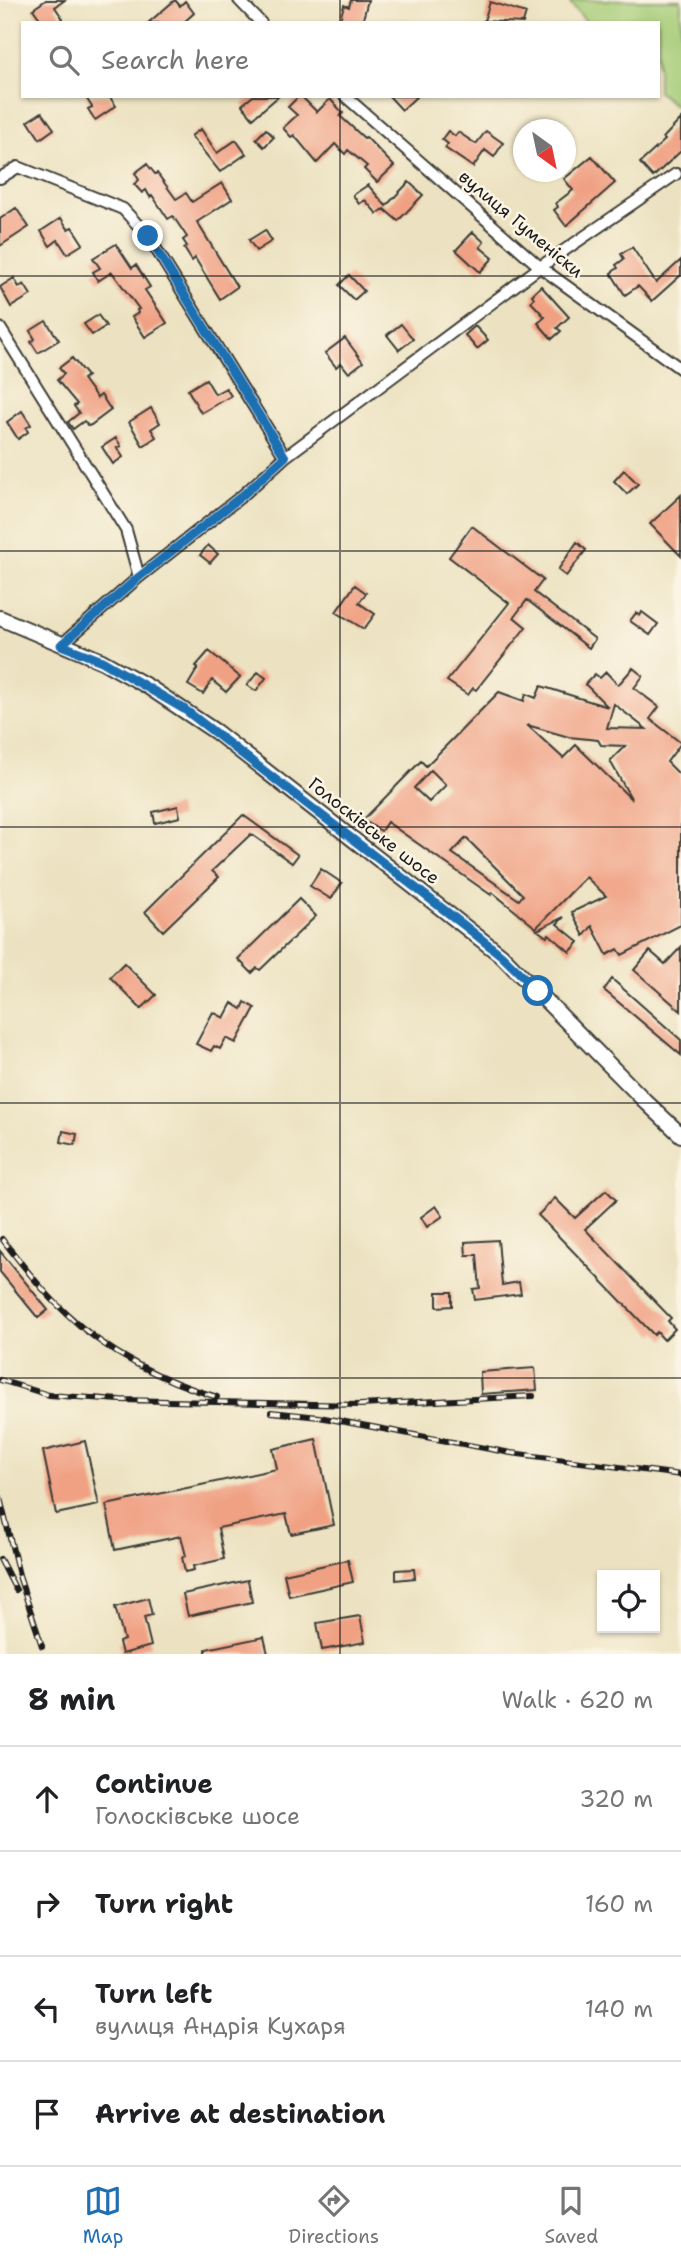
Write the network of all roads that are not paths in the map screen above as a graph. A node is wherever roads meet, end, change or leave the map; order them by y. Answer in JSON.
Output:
{"nodes":[{"id":1,"x":239,"y":0,"type":"edge"},
{"id":2,"x":259,"y":21,"type":"edge"},
{"id":3,"x":347,"y":98,"type":"edge"},
{"id":4,"x":676,"y":174,"type":"dead end"},
{"id":5,"x":0,"y":178,"type":"edge"},
{"id":6,"x":540,"y":267,"type":"junction"},
{"id":7,"x":0,"y":328,"type":"edge"},
{"id":8,"x":681,"y":369,"type":"edge"},
{"id":9,"x":285,"y":457,"type":"junction"},
{"id":10,"x":139,"y":577,"type":"junction"},
{"id":11,"x":0,"y":618,"type":"edge"},
{"id":12,"x":61,"y":645,"type":"junction"},
{"id":13,"x":681,"y":1135,"type":"edge"}],
"edges":[{"from":1,"to":2,"type":"street"},
{"from":3,"to":6,"type":"street","name":"вулиця Гуменіски"},
{"from":4,"to":6,"type":"street"},
{"from":5,"to":9,"type":"street"},
{"from":6,"to":8,"type":"street","name":"вулиця Гуменіски"},
{"from":6,"to":9,"type":"street"},
{"from":7,"to":10,"type":"street"},
{"from":9,"to":10,"type":"street"},
{"from":10,"to":12,"type":"street"},
{"from":11,"to":12,"type":"street","name":"Голосківське шосе"},
{"from":12,"to":13,"type":"street","name":"Голосківське шосе"}]}
